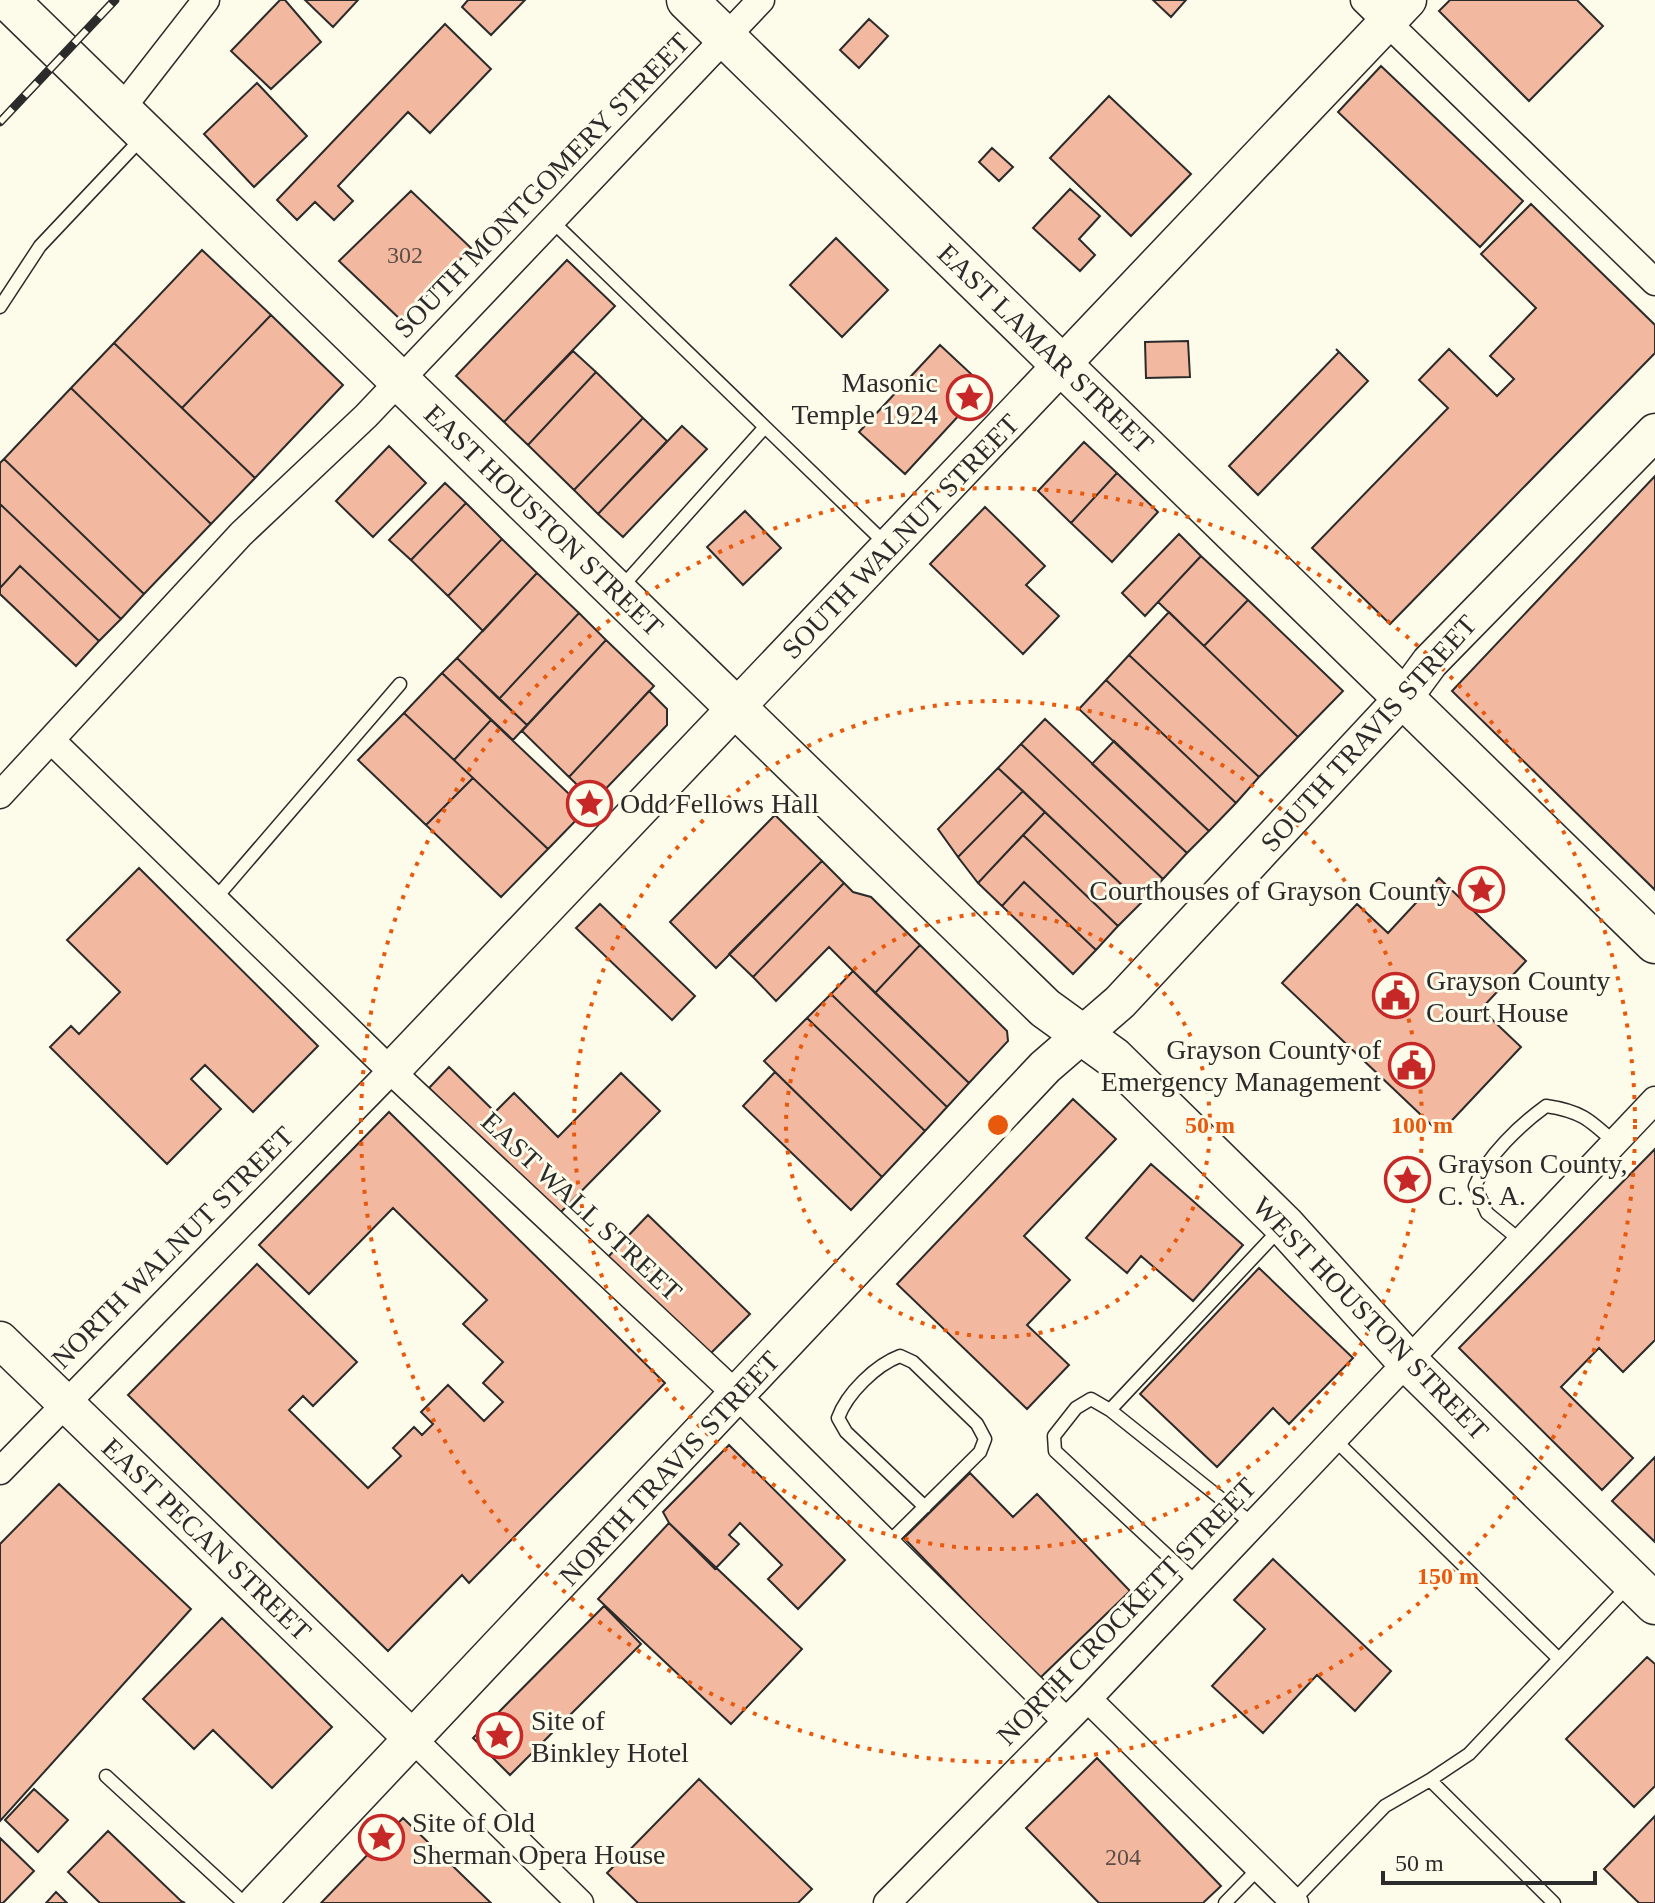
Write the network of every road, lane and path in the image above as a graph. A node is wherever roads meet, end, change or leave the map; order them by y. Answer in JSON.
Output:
{"nodes":[{"id":1,"x":8,"y":0,"type":"edge"},
{"id":2,"x":206,"y":0,"type":"edge"},
{"id":3,"x":687,"y":0,"type":"edge"},
{"id":4,"x":761,"y":0,"type":"edge"},
{"id":5,"x":1386,"y":7,"type":"edge"},
{"id":6,"x":726,"y":38,"type":"junction"},
{"id":7,"x":135,"y":121,"type":"junction"},
{"id":8,"x":552,"y":221,"type":"junction"},
{"id":9,"x":1655,"y":282,"type":"edge"},
{"id":10,"x":0,"y":307,"type":"edge"},
{"id":11,"x":1064,"y":365,"type":"junction"},
{"id":12,"x":400,"y":380,"type":"junction"},
{"id":13,"x":765,"y":427,"type":"junction"},
{"id":14,"x":1655,"y":432,"type":"edge"},
{"id":15,"x":889,"y":547,"type":"junction"},
{"id":16,"x":617,"y":592,"type":"junction"},
{"id":17,"x":400,"y":684,"type":"dead end"},
{"id":18,"x":1405,"y":696,"type":"junction"},
{"id":19,"x":736,"y":708,"type":"junction"},
{"id":20,"x":51,"y":740,"type":"junction"},
{"id":21,"x":0,"y":795,"type":"edge"},
{"id":22,"x":215,"y":899,"type":"junction"},
{"id":23,"x":1655,"y":943,"type":"edge"},
{"id":24,"x":1084,"y":1036,"type":"junction"},
{"id":25,"x":391,"y":1071,"type":"junction"},
{"id":26,"x":1655,"y":1100,"type":"edge"},
{"id":27,"x":1615,"y":1143,"type":"junction"},
{"id":28,"x":1284,"y":1225,"type":"junction"},
{"id":29,"x":1521,"y":1241,"type":"junction"},
{"id":30,"x":0,"y":1340,"type":"edge"},
{"id":31,"x":1409,"y":1363,"type":"junction"},
{"id":32,"x":737,"y":1395,"type":"junction"},
{"id":33,"x":65,"y":1401,"type":"junction"},
{"id":34,"x":1110,"y":1410,"type":"junction"},
{"id":35,"x":1335,"y":1440,"type":"junction"},
{"id":36,"x":0,"y":1471,"type":"edge"},
{"id":37,"x":925,"y":1507,"type":"junction"},
{"id":38,"x":1254,"y":1525,"type":"junction"},
{"id":39,"x":887,"y":1544,"type":"junction"},
{"id":40,"x":1198,"y":1584,"type":"junction"},
{"id":41,"x":1644,"y":1593,"type":"edge"},
{"id":42,"x":1559,"y":1659,"type":"junction"},
{"id":43,"x":1088,"y":1699,"type":"junction"},
{"id":44,"x":1066,"y":1721,"type":"junction"},
{"id":45,"x":413,"y":1739,"type":"junction"},
{"id":46,"x":106,"y":1776,"type":"dead end"},
{"id":47,"x":1430,"y":1780,"type":"junction"},
{"id":48,"x":1259,"y":1868,"type":"junction"},
{"id":49,"x":1294,"y":1902,"type":"edge"},
{"id":50,"x":244,"y":1903,"type":"edge"},
{"id":51,"x":257,"y":1903,"type":"edge"},
{"id":52,"x":580,"y":1903,"type":"edge"},
{"id":53,"x":887,"y":1903,"type":"edge"},
{"id":54,"x":1225,"y":1903,"type":"edge"},
{"id":55,"x":1554,"y":1903,"type":"edge"}],
"edges":[{"from":1,"to":7,"type":"main road","name":"EAST HOUSTON STREET"},
{"from":2,"to":7,"type":"street"},
{"from":3,"to":6,"type":"main road","name":"EAST LAMAR STREET"},
{"from":4,"to":6,"type":"street","name":"SOUTH MONTGOMERY STREET"},
{"from":5,"to":9,"type":"street"},
{"from":5,"to":11,"type":"main road","name":"SOUTH WALNUT STREET"},
{"from":6,"to":8,"type":"street","name":"SOUTH MONTGOMERY STREET"},
{"from":6,"to":11,"type":"main road","name":"EAST LAMAR STREET"},
{"from":7,"to":10,"type":"lane"},
{"from":7,"to":12,"type":"main road","name":"EAST HOUSTON STREET"},
{"from":8,"to":12,"type":"street","name":"SOUTH MONTGOMERY STREET"},
{"from":8,"to":13,"type":"lane"},
{"from":11,"to":15,"type":"main road","name":"SOUTH WALNUT STREET"},
{"from":11,"to":18,"type":"main road","name":"EAST LAMAR STREET"},
{"from":12,"to":16,"type":"main road","name":"EAST HOUSTON STREET"},
{"from":12,"to":20,"type":"street","name":"SOUTH MONTGOMERY STREET"},
{"from":13,"to":15,"type":"lane"},
{"from":13,"to":16,"type":"lane"},
{"from":14,"to":18,"type":"main road","name":"SOUTH TRAVIS STREET"},
{"from":15,"to":19,"type":"main road","name":"SOUTH WALNUT STREET"},
{"from":16,"to":19,"type":"main road","name":"EAST HOUSTON STREET"},
{"from":17,"to":22,"type":"lane"},
{"from":18,"to":23,"type":"main road","name":"EAST LAMAR STREET"},
{"from":18,"to":24,"type":"main road","name":"SOUTH TRAVIS STREET"},
{"from":19,"to":24,"type":"main road","name":"EAST HOUSTON STREET"},
{"from":19,"to":25,"type":"main road","name":"SOUTH WALNUT STREET"},
{"from":20,"to":21,"type":"street","name":"SOUTH MONTGOMERY STREET"},
{"from":20,"to":22,"type":"street","name":"EAST WALL STREET"},
{"from":22,"to":25,"type":"street","name":"EAST WALL STREET"},
{"from":24,"to":28,"type":"main road","name":"WEST HOUSTON STREET"},
{"from":24,"to":32,"type":"main road","name":"NORTH TRAVIS STREET"},
{"from":25,"to":32,"type":"street","name":"EAST WALL STREET"},
{"from":25,"to":33,"type":"street","name":"NORTH WALNUT STREET"},
{"from":26,"to":27,"type":"street","name":"NORTH CROCKETT STREET"},
{"from":27,"to":29,"type":"street","name":"NORTH CROCKETT STREET"},
{"from":27,"to":29,"type":"lane"},
{"from":28,"to":31,"type":"main road","name":"WEST HOUSTON STREET"},
{"from":28,"to":34,"type":"lane"},
{"from":29,"to":31,"type":"street","name":"NORTH CROCKETT STREET"},
{"from":30,"to":33,"type":"main road","name":"EAST PECAN STREET"},
{"from":31,"to":35,"type":"street","name":"NORTH CROCKETT STREET"},
{"from":31,"to":41,"type":"main road","name":"WEST HOUSTON STREET"},
{"from":32,"to":39,"type":"street","name":"EAST WALL STREET"},
{"from":32,"to":45,"type":"main road","name":"NORTH TRAVIS STREET"},
{"from":33,"to":36,"type":"street","name":"NORTH WALNUT STREET"},
{"from":33,"to":45,"type":"main road","name":"EAST PECAN STREET"},
{"from":34,"to":38,"type":"lane"},
{"from":34,"to":40,"type":"lane"},
{"from":35,"to":38,"type":"street","name":"NORTH CROCKETT STREET"},
{"from":35,"to":42,"type":"lane"},
{"from":37,"to":37,"type":"lane"},
{"from":37,"to":39,"type":"lane"},
{"from":38,"to":40,"type":"street","name":"NORTH CROCKETT STREET"},
{"from":39,"to":44,"type":"street","name":"EAST WALL STREET"},
{"from":40,"to":43,"type":"street","name":"NORTH CROCKETT STREET"},
{"from":41,"to":42,"type":"lane"},
{"from":42,"to":47,"type":"lane"},
{"from":43,"to":44,"type":"street","name":"NORTH CROCKETT STREET"},
{"from":43,"to":48,"type":"street"},
{"from":44,"to":53,"type":"street","name":"NORTH CROCKETT STREET"},
{"from":45,"to":51,"type":"main road","name":"NORTH TRAVIS STREET"},
{"from":45,"to":52,"type":"street"},
{"from":46,"to":50,"type":"lane"},
{"from":47,"to":49,"type":"lane"},
{"from":47,"to":55,"type":"lane"},
{"from":48,"to":49,"type":"street"},
{"from":48,"to":54,"type":"lane"}]}
